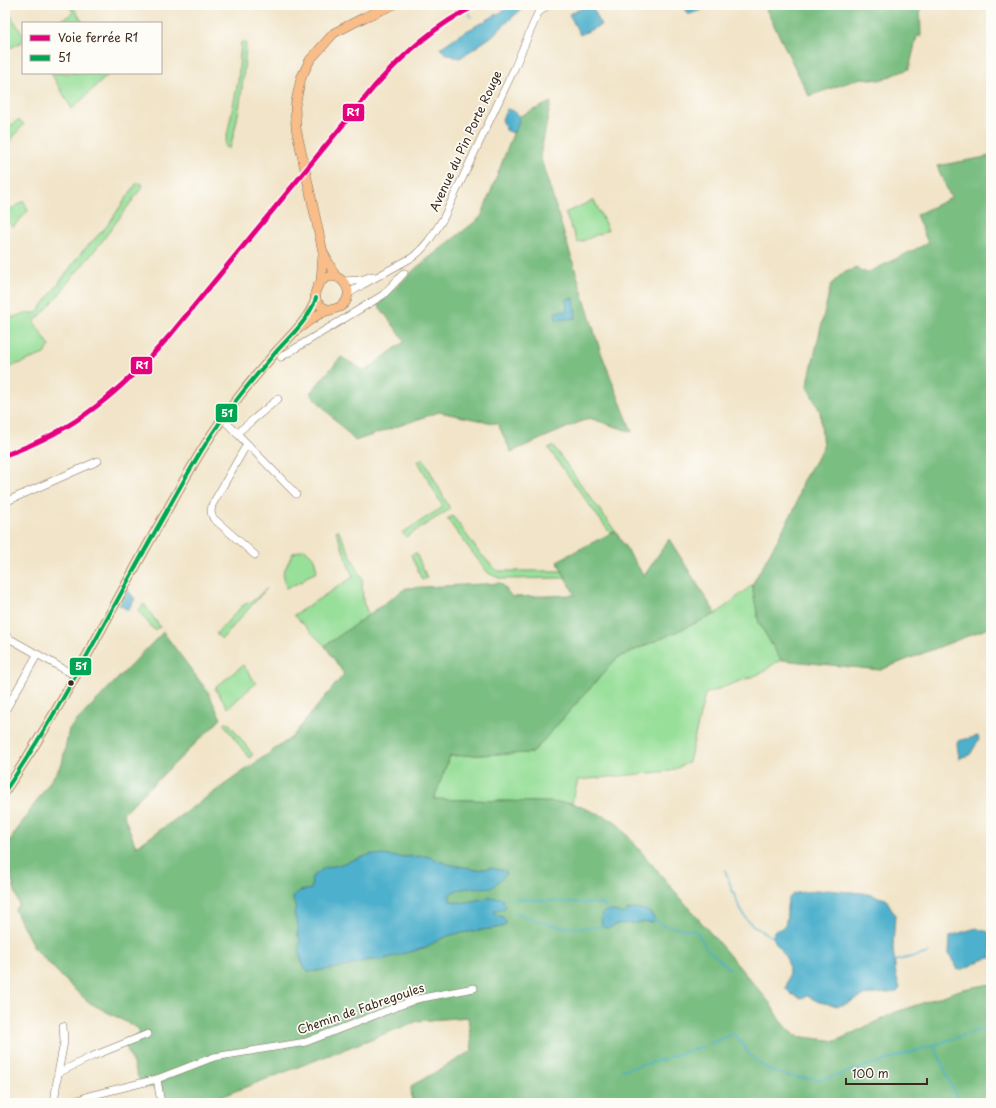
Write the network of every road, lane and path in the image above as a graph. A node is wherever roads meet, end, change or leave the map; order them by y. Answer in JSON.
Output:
{"nodes":[{"id":1,"x":393,"y":5,"type":"edge"},
{"id":2,"x":546,"y":6,"type":"edge"},
{"id":3,"x":323,"y":252,"type":"junction"},
{"id":4,"x":390,"y":271,"type":"junction"},
{"id":5,"x":404,"y":273,"type":"dead end"},
{"id":6,"x":339,"y":279,"type":"junction"},
{"id":7,"x":321,"y":281,"type":"junction"},
{"id":8,"x":348,"y":294,"type":"junction"},
{"id":9,"x":316,"y":298,"type":"junction"},
{"id":10,"x":336,"y":309,"type":"junction"},
{"id":11,"x":347,"y":318,"type":"junction"},
{"id":12,"x":296,"y":330,"type":"junction"},
{"id":13,"x":281,"y":357,"type":"dead end"},
{"id":14,"x":278,"y":399,"type":"dead end"},
{"id":15,"x":222,"y":418,"type":"junction"},
{"id":16,"x":237,"y":433,"type":"junction"},
{"id":17,"x":247,"y":444,"type":"junction"},
{"id":18,"x":98,"y":461,"type":"dead end"},
{"id":19,"x":296,"y":494,"type":"dead end"},
{"id":20,"x":5,"y":502,"type":"edge"},
{"id":21,"x":255,"y":555,"type":"dead end"},
{"id":22,"x":5,"y":636,"type":"edge"},
{"id":23,"x":37,"y":655,"type":"junction"},
{"id":24,"x":73,"y":675,"type":"junction"},
{"id":25,"x":5,"y":711,"type":"edge"},
{"id":26,"x":474,"y":988,"type":"dead end"},
{"id":27,"x":63,"y":1026,"type":"dead end"},
{"id":28,"x":148,"y":1034,"type":"dead end"},
{"id":29,"x":58,"y":1073,"type":"junction"},
{"id":30,"x":154,"y":1080,"type":"junction"},
{"id":31,"x":54,"y":1103,"type":"edge"},
{"id":32,"x":71,"y":1103,"type":"edge"},
{"id":33,"x":160,"y":1103,"type":"edge"}],
"edges":[{"from":1,"to":3,"type":"main road"},
{"from":2,"to":4,"type":"street","name":"Avenue du Pin Porte Rouge"},
{"from":3,"to":6,"type":"main road"},
{"from":3,"to":7,"type":"main road"},
{"from":4,"to":6,"type":"street","name":"Avenue du Pin Porte Rouge"},
{"from":4,"to":8,"type":"street","name":"Avenue du Pin Porte Rouge"},
{"from":5,"to":11,"type":"street"},
{"from":6,"to":7,"type":"main road"},
{"from":6,"to":8,"type":"main road"},
{"from":7,"to":9,"type":"main road"},
{"from":8,"to":10,"type":"main road"},
{"from":9,"to":10,"type":"main road"},
{"from":9,"to":12,"type":"main road"},
{"from":10,"to":11,"type":"street"},
{"from":10,"to":12,"type":"main road"},
{"from":11,"to":13,"type":"street"},
{"from":12,"to":15,"type":"main road"},
{"from":14,"to":16,"type":"street"},
{"from":15,"to":16,"type":"street"},
{"from":15,"to":24,"type":"main road"},
{"from":16,"to":17,"type":"street"},
{"from":17,"to":19,"type":"street"},
{"from":17,"to":21,"type":"street"},
{"from":18,"to":20,"type":"street"},
{"from":22,"to":23,"type":"street"},
{"from":23,"to":24,"type":"street"},
{"from":23,"to":25,"type":"street"},
{"from":24,"to":24,"type":"main road"},
{"from":26,"to":30,"type":"street","name":"Chemin de Fabregoules"},
{"from":27,"to":29,"type":"street"},
{"from":28,"to":29,"type":"street"},
{"from":29,"to":31,"type":"street"},
{"from":30,"to":32,"type":"street","name":"Chemin de Fabregoules"},
{"from":30,"to":33,"type":"street"}]}
